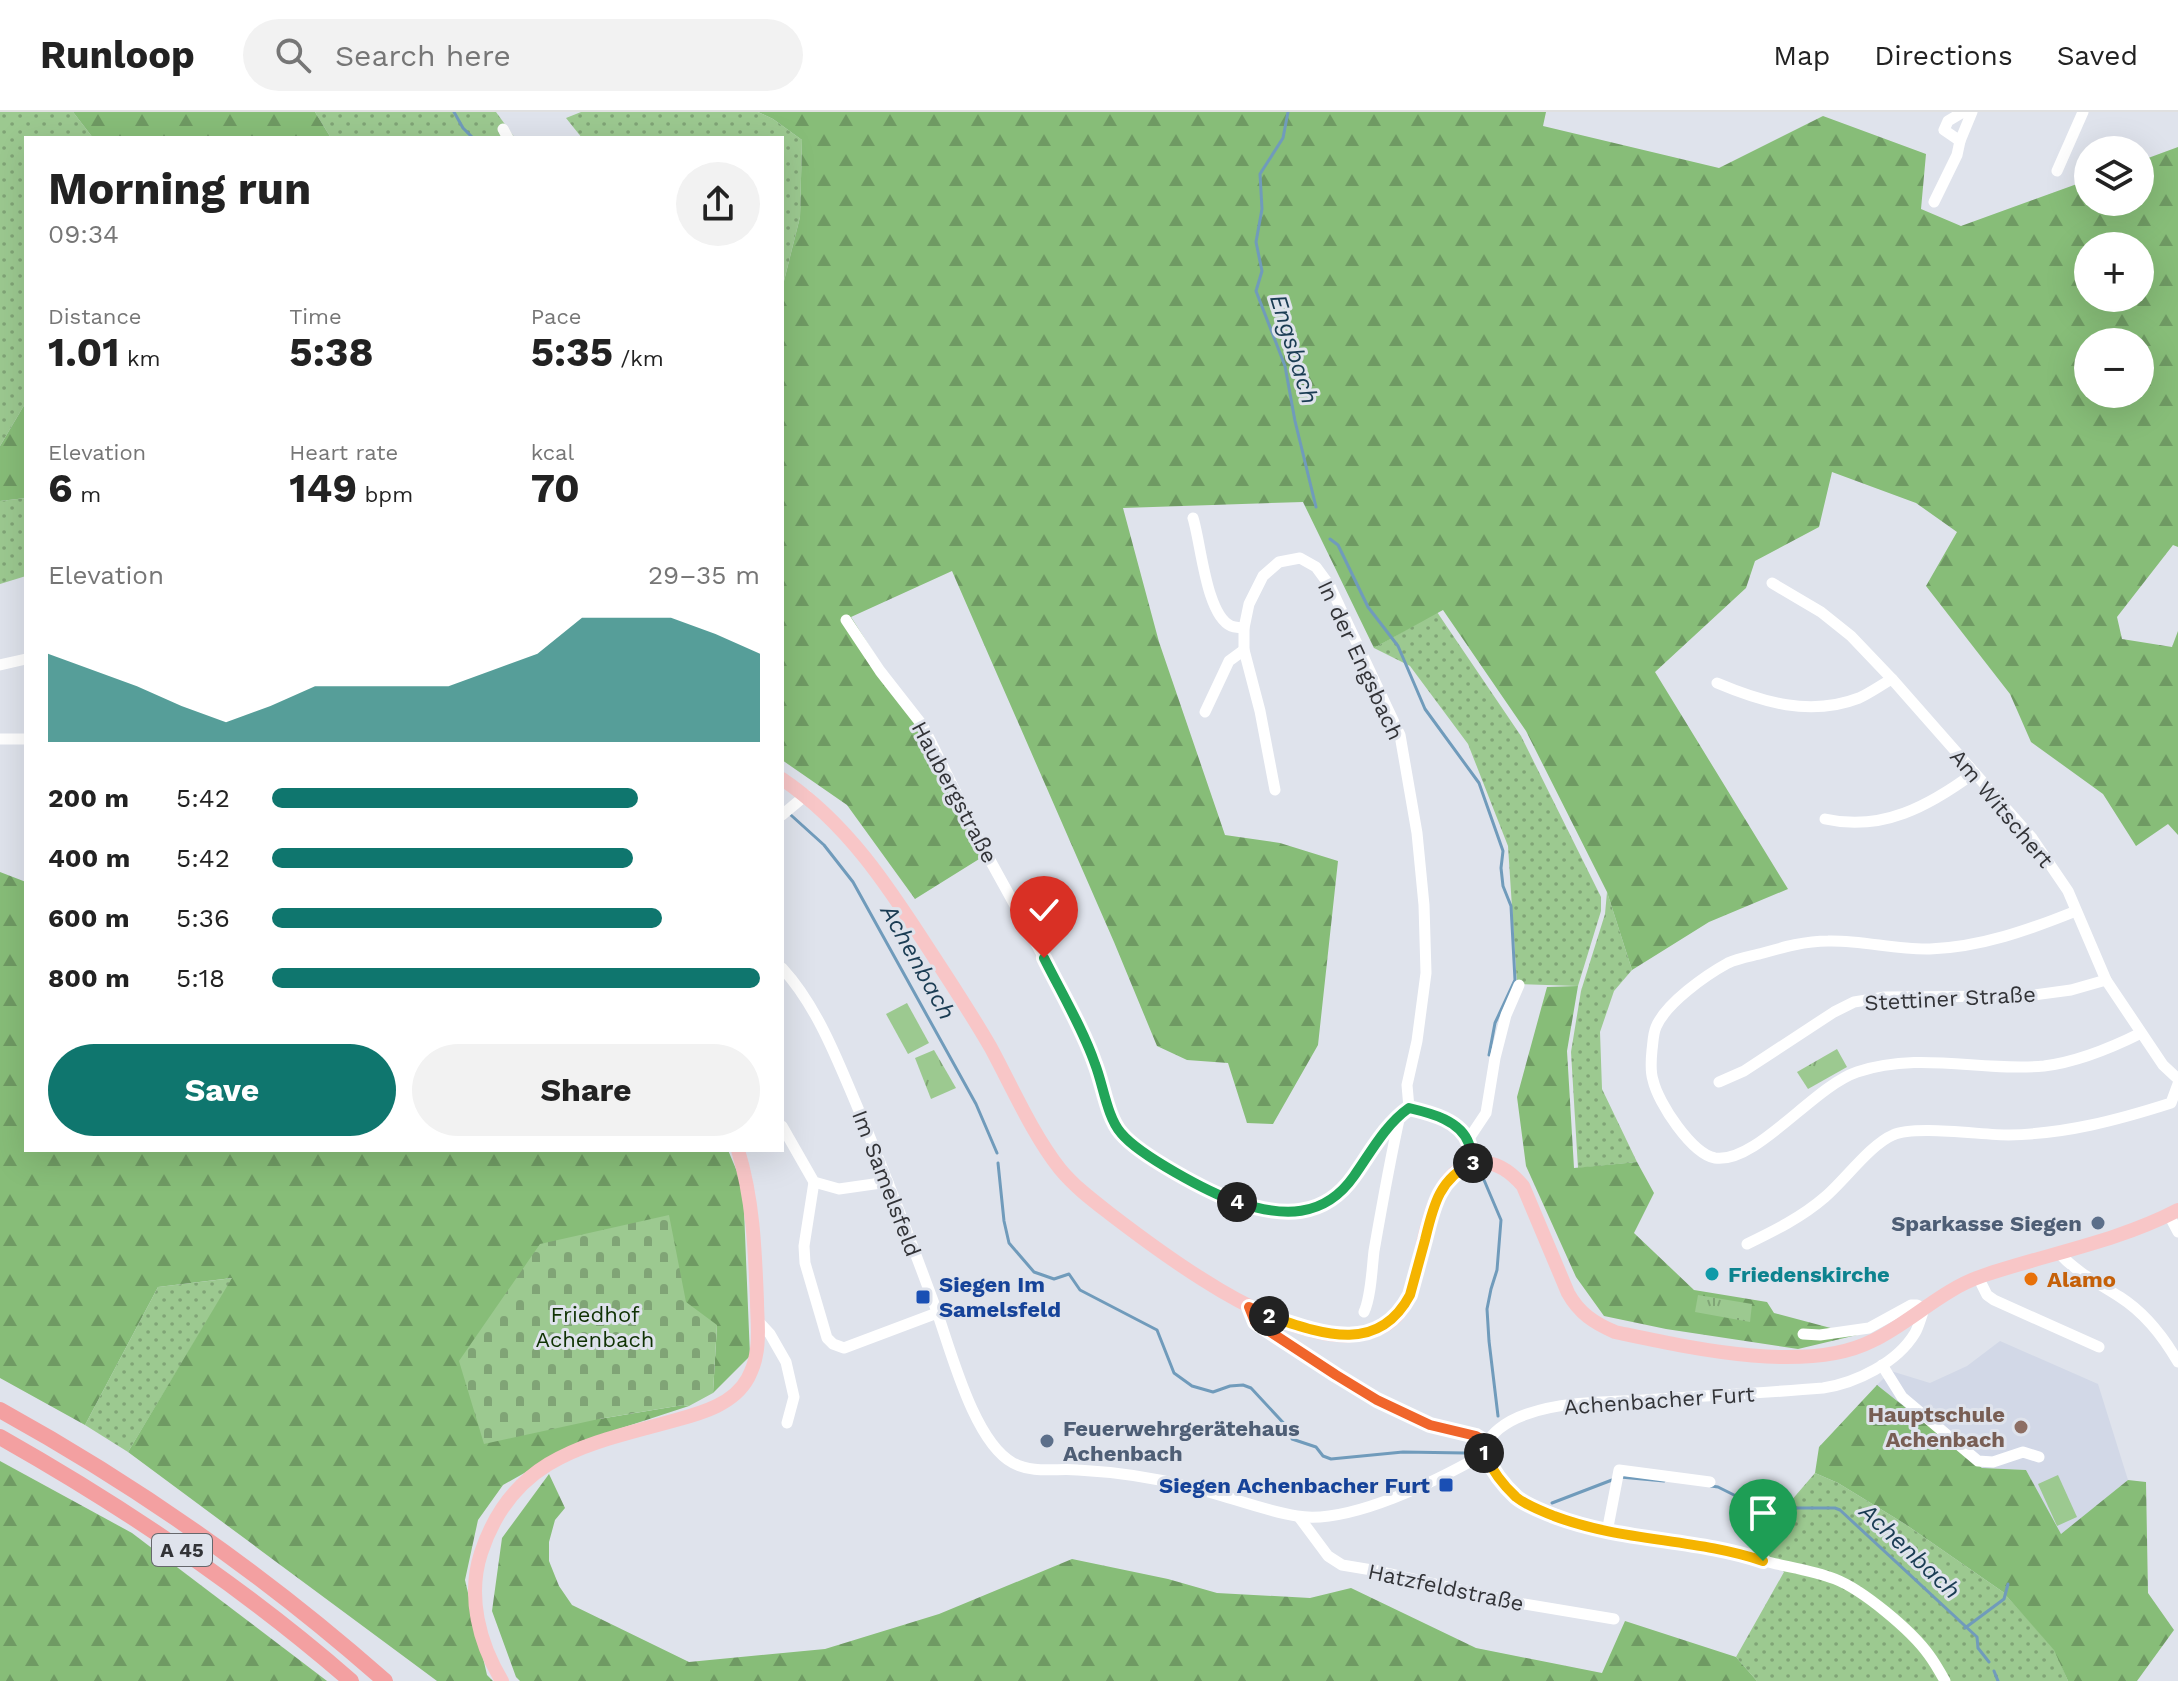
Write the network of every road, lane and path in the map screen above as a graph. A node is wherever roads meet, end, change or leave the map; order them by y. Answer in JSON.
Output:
{"nodes":[{"id":1,"x":1963,"y":112,"type":"edge"},
{"id":2,"x":1972,"y":112,"type":"edge"},
{"id":3,"x":2083,"y":112,"type":"edge"},
{"id":4,"x":1960,"y":141,"type":"junction"},
{"id":5,"x":2057,"y":171,"type":"dead end"},
{"id":6,"x":1934,"y":202,"type":"dead end"},
{"id":7,"x":1193,"y":518,"type":"dead end"},
{"id":8,"x":1772,"y":583,"type":"dead end"},
{"id":9,"x":846,"y":620,"type":"dead end"},
{"id":10,"x":1244,"y":628,"type":"junction"},
{"id":11,"x":1244,"y":650,"type":"junction"},
{"id":12,"x":24,"y":659,"type":"edge"},
{"id":13,"x":0,"y":665,"type":"edge"},
{"id":14,"x":1892,"y":679,"type":"junction"},
{"id":15,"x":1717,"y":683,"type":"dead end"},
{"id":16,"x":1205,"y":712,"type":"dead end"},
{"id":17,"x":0,"y":739,"type":"edge"},
{"id":18,"x":24,"y":739,"type":"edge"},
{"id":19,"x":1974,"y":773,"type":"junction"},
{"id":20,"x":784,"y":780,"type":"edge"},
{"id":21,"x":1275,"y":790,"type":"dead end"},
{"id":22,"x":806,"y":795,"type":"junction"},
{"id":23,"x":784,"y":813,"type":"edge"},
{"id":24,"x":1825,"y":819,"type":"dead end"},
{"id":25,"x":2076,"y":911,"type":"junction"},
{"id":26,"x":784,"y":971,"type":"edge"},
{"id":27,"x":2106,"y":980,"type":"junction"},
{"id":28,"x":1519,"y":985,"type":"dead end"},
{"id":29,"x":2141,"y":1033,"type":"junction"},
{"id":30,"x":2178,"y":1081,"type":"edge"},
{"id":31,"x":1719,"y":1082,"type":"dead end"},
{"id":32,"x":1405,"y":1111,"type":"junction"},
{"id":33,"x":784,"y":1130,"type":"edge"},
{"id":34,"x":1468,"y":1140,"type":"junction"},
{"id":35,"x":739,"y":1152,"type":"edge"},
{"id":36,"x":1473,"y":1164,"type":"junction"},
{"id":37,"x":814,"y":1182,"type":"junction"},
{"id":38,"x":888,"y":1182,"type":"junction"},
{"id":39,"x":2174,"y":1212,"type":"edge"},
{"id":40,"x":2178,"y":1232,"type":"edge"},
{"id":41,"x":1747,"y":1244,"type":"dead end"},
{"id":42,"x":2059,"y":1253,"type":"junction"},
{"id":43,"x":1978,"y":1277,"type":"junction"},
{"id":44,"x":1249,"y":1307,"type":"junction"},
{"id":45,"x":1924,"y":1309,"type":"junction"},
{"id":46,"x":1364,"y":1312,"type":"dead end"},
{"id":47,"x":937,"y":1313,"type":"junction"},
{"id":48,"x":757,"y":1320,"type":"junction"},
{"id":49,"x":1803,"y":1334,"type":"dead end"},
{"id":50,"x":2099,"y":1347,"type":"dead end"},
{"id":51,"x":2178,"y":1362,"type":"edge"},
{"id":52,"x":1882,"y":1365,"type":"junction"},
{"id":53,"x":0,"y":1410,"type":"edge"},
{"id":54,"x":787,"y":1423,"type":"dead end"},
{"id":55,"x":0,"y":1437,"type":"edge"},
{"id":56,"x":1485,"y":1448,"type":"junction"},
{"id":57,"x":2039,"y":1457,"type":"dead end"},
{"id":58,"x":1085,"y":1470,"type":"joint"},
{"id":59,"x":1710,"y":1482,"type":"dead end"},
{"id":60,"x":1299,"y":1517,"type":"junction"},
{"id":61,"x":1607,"y":1532,"type":"junction"},
{"id":62,"x":1614,"y":1619,"type":"dead end"},
{"id":63,"x":358,"y":1657,"type":"junction"},
{"id":64,"x":351,"y":1681,"type":"edge"},
{"id":65,"x":385,"y":1681,"type":"edge"},
{"id":66,"x":399,"y":1681,"type":"edge"},
{"id":67,"x":502,"y":1681,"type":"edge"},
{"id":68,"x":1945,"y":1681,"type":"edge"}],
"edges":[{"from":1,"to":4,"type":"street"},
{"from":2,"to":4,"type":"street"},
{"from":3,"to":5,"type":"street"},
{"from":4,"to":6,"type":"street"},
{"from":7,"to":10,"type":"street"},
{"from":8,"to":14,"type":"street","name":"Am Witschert"},
{"from":9,"to":32,"type":"street","name":"Haubergstraße"},
{"from":10,"to":11,"type":"street","name":"In der Engsbach"},
{"from":10,"to":32,"type":"street","name":"In der Engsbach"},
{"from":11,"to":16,"type":"street"},
{"from":11,"to":21,"type":"street","name":"In der Engsbach"},
{"from":12,"to":13,"type":"street"},
{"from":14,"to":15,"type":"street"},
{"from":14,"to":19,"type":"street","name":"Am Witschert"},
{"from":17,"to":18,"type":"street"},
{"from":19,"to":24,"type":"street"},
{"from":19,"to":25,"type":"street","name":"Am Witschert"},
{"from":20,"to":22,"type":"main road"},
{"from":22,"to":23,"type":"street"},
{"from":22,"to":44,"type":"main road"},
{"from":25,"to":27,"type":"street","name":"Am Witschert"},
{"from":25,"to":29,"type":"street"},
{"from":26,"to":38,"type":"street","name":"Im Samelsfeld"},
{"from":27,"to":29,"type":"street","name":"Am Witschert"},
{"from":27,"to":31,"type":"street","name":"Stettiner Straße"},
{"from":28,"to":34,"type":"street"},
{"from":29,"to":30,"type":"street","name":"Am Witschert"},
{"from":30,"to":41,"type":"street"},
{"from":32,"to":34,"type":"street"},
{"from":32,"to":46,"type":"street","name":"In der Engsbach"},
{"from":33,"to":37,"type":"street"},
{"from":34,"to":36,"type":"street"},
{"from":35,"to":48,"type":"main road"},
{"from":36,"to":44,"type":"main road"},
{"from":36,"to":45,"type":"main road"},
{"from":37,"to":38,"type":"street"},
{"from":37,"to":47,"type":"street"},
{"from":38,"to":47,"type":"street","name":"Im Samelsfeld"},
{"from":39,"to":40,"type":"street"},
{"from":39,"to":42,"type":"main road"},
{"from":42,"to":43,"type":"main road"},
{"from":42,"to":51,"type":"street"},
{"from":43,"to":45,"type":"main road"},
{"from":43,"to":50,"type":"street"},
{"from":44,"to":56,"type":"street"},
{"from":45,"to":49,"type":"street"},
{"from":45,"to":52,"type":"street","name":"Achenbacher Furt"},
{"from":47,"to":58,"type":"street","name":"Im Samelsfeld"},
{"from":48,"to":54,"type":"street"},
{"from":48,"to":67,"type":"main road"},
{"from":52,"to":56,"type":"street","name":"Achenbacher Furt"},
{"from":52,"to":57,"type":"street"},
{"from":53,"to":63,"type":"highway","number":"A 45"},
{"from":55,"to":64,"type":"highway","number":"A 45"},
{"from":56,"to":60,"type":"street","name":"Achenbacher Furt"},
{"from":56,"to":61,"type":"street"},
{"from":58,"to":60,"type":"street","name":"Achenbacher Furt"},
{"from":59,"to":61,"type":"street"},
{"from":60,"to":62,"type":"street","name":"Hatzfeldstraße"},
{"from":61,"to":68,"type":"street"},
{"from":63,"to":65,"type":"highway","number":"A 45"},
{"from":63,"to":66,"type":"highway"}]}
